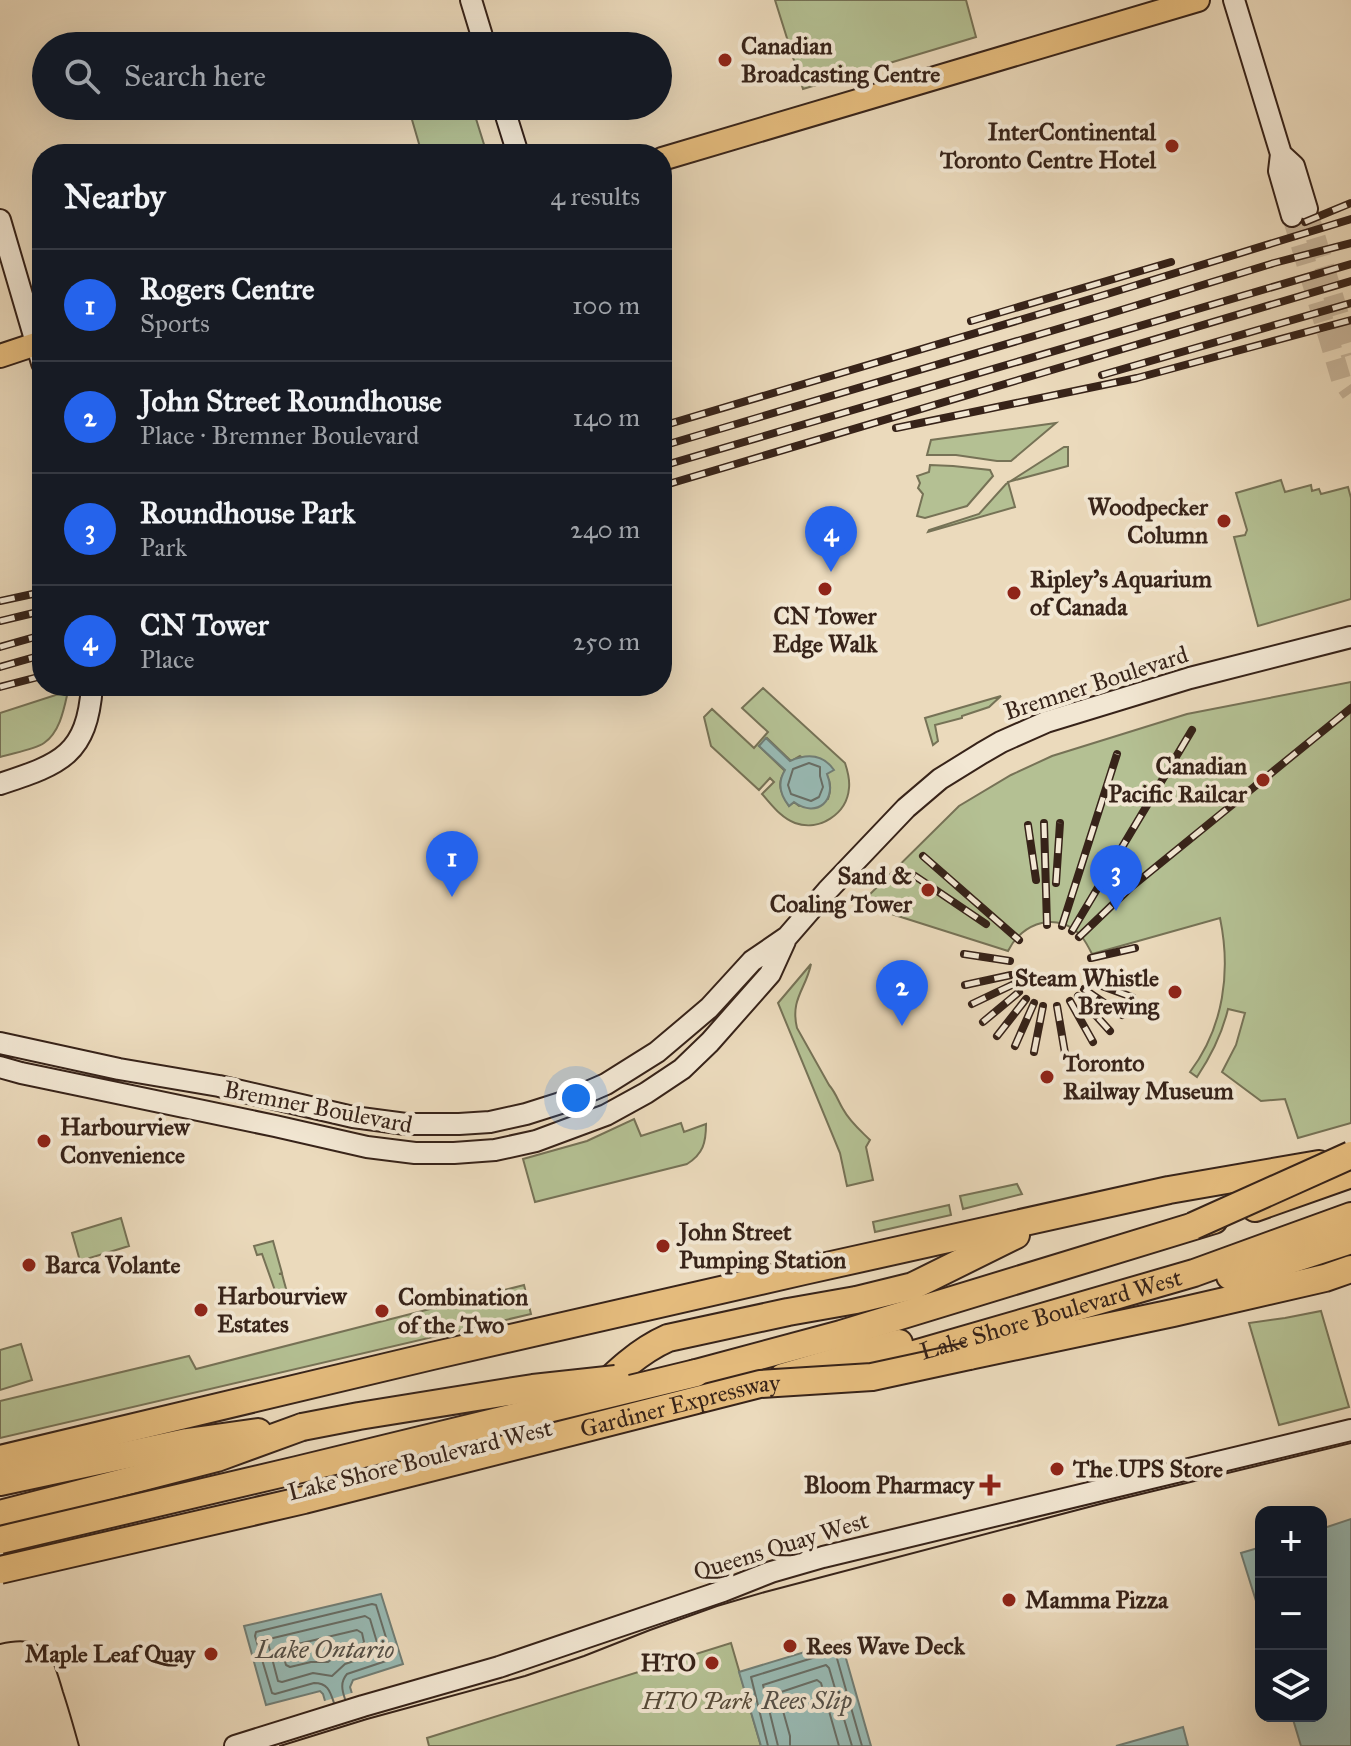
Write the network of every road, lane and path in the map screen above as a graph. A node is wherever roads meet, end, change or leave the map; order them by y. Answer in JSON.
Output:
{"nodes":[{"id":1,"x":471,"y":0,"type":"edge"},
{"id":2,"x":1198,"y":0,"type":"edge"},
{"id":3,"x":1234,"y":0,"type":"edge"},
{"id":4,"x":481,"y":32,"type":"edge"},
{"id":5,"x":507,"y":120,"type":"edge"},
{"id":6,"x":515,"y":144,"type":"edge"},
{"id":7,"x":672,"y":156,"type":"edge"},
{"id":8,"x":1300,"y":212,"type":"tunnel mouth"},
{"id":9,"x":0,"y":220,"type":"edge"},
{"id":10,"x":32,"y":323,"type":"edge"},
{"id":11,"x":32,"y":350,"type":"edge"},
{"id":12,"x":0,"y":356,"type":"edge"},
{"id":13,"x":1351,"y":637,"type":"edge"},
{"id":14,"x":91,"y":696,"type":"edge"},
{"id":15,"x":0,"y":784,"type":"edge"},
{"id":16,"x":787,"y":937,"type":"junction"},
{"id":17,"x":0,"y":1043,"type":"edge"},
{"id":18,"x":0,"y":1067,"type":"edge"},
{"id":19,"x":1351,"y":1157,"type":"edge"},
{"id":20,"x":1351,"y":1174,"type":"edge"},
{"id":21,"x":1351,"y":1202,"type":"edge"},
{"id":22,"x":1063,"y":1214,"type":"junction"},
{"id":23,"x":1351,"y":1216,"type":"edge"},
{"id":24,"x":1193,"y":1226,"type":"junction"},
{"id":25,"x":1351,"y":1240,"type":"edge"},
{"id":26,"x":1351,"y":1269,"type":"edge"},
{"id":27,"x":947,"y":1346,"type":"junction"},
{"id":28,"x":696,"y":1373,"type":"junction"},
{"id":29,"x":760,"y":1384,"type":"junction"},
{"id":30,"x":562,"y":1425,"type":"junction"},
{"id":31,"x":302,"y":1427,"type":"junction"},
{"id":32,"x":1351,"y":1430,"type":"edge"},
{"id":33,"x":0,"y":1459,"type":"edge"},
{"id":34,"x":0,"y":1482,"type":"edge"},
{"id":35,"x":0,"y":1514,"type":"edge"},
{"id":36,"x":0,"y":1540,"type":"edge"},
{"id":37,"x":0,"y":1573,"type":"edge"},
{"id":38,"x":235,"y":1746,"type":"edge"}],
"edges":[{"from":1,"to":4,"type":"street"},
{"from":2,"to":7,"type":"main road"},
{"from":3,"to":8,"type":"street"},
{"from":5,"to":6,"type":"street"},
{"from":9,"to":10,"type":"street"},
{"from":11,"to":12,"type":"main road"},
{"from":13,"to":16,"type":"street","name":"Bremner Boulevard"},
{"from":14,"to":15,"type":"street"},
{"from":16,"to":17,"type":"street","name":"Bremner Boulevard"},
{"from":16,"to":18,"type":"street","name":"Bremner Boulevard"},
{"from":19,"to":22,"type":"highway"},
{"from":19,"to":24,"type":"highway","bridge":true},
{"from":20,"to":24,"type":"highway","name":"Gardiner Expressway","bridge":true},
{"from":21,"to":29,"type":"highway","name":"Gardiner Expressway","bridge":true},
{"from":22,"to":30,"type":"highway"},
{"from":22,"to":33,"type":"highway"},
{"from":23,"to":27,"type":"highway","name":"Lake Shore Boulevard West"},
{"from":24,"to":28,"type":"highway","name":"Gardiner Expressway"},
{"from":25,"to":27,"type":"highway"},
{"from":26,"to":29,"type":"highway","bridge":true},
{"from":27,"to":30,"type":"highway","name":"Lake Shore Boulevard West"},
{"from":28,"to":31,"type":"highway","bridge":true},
{"from":28,"to":36,"type":"highway","name":"Gardiner Expressway","bridge":true},
{"from":29,"to":37,"type":"highway","name":"Gardiner Expressway","bridge":true},
{"from":30,"to":37,"type":"highway","name":"Lake Shore Boulevard West"},
{"from":31,"to":34,"type":"highway"},
{"from":31,"to":35,"type":"highway"},
{"from":32,"to":38,"type":"street","name":"Queens Quay West"}]}
